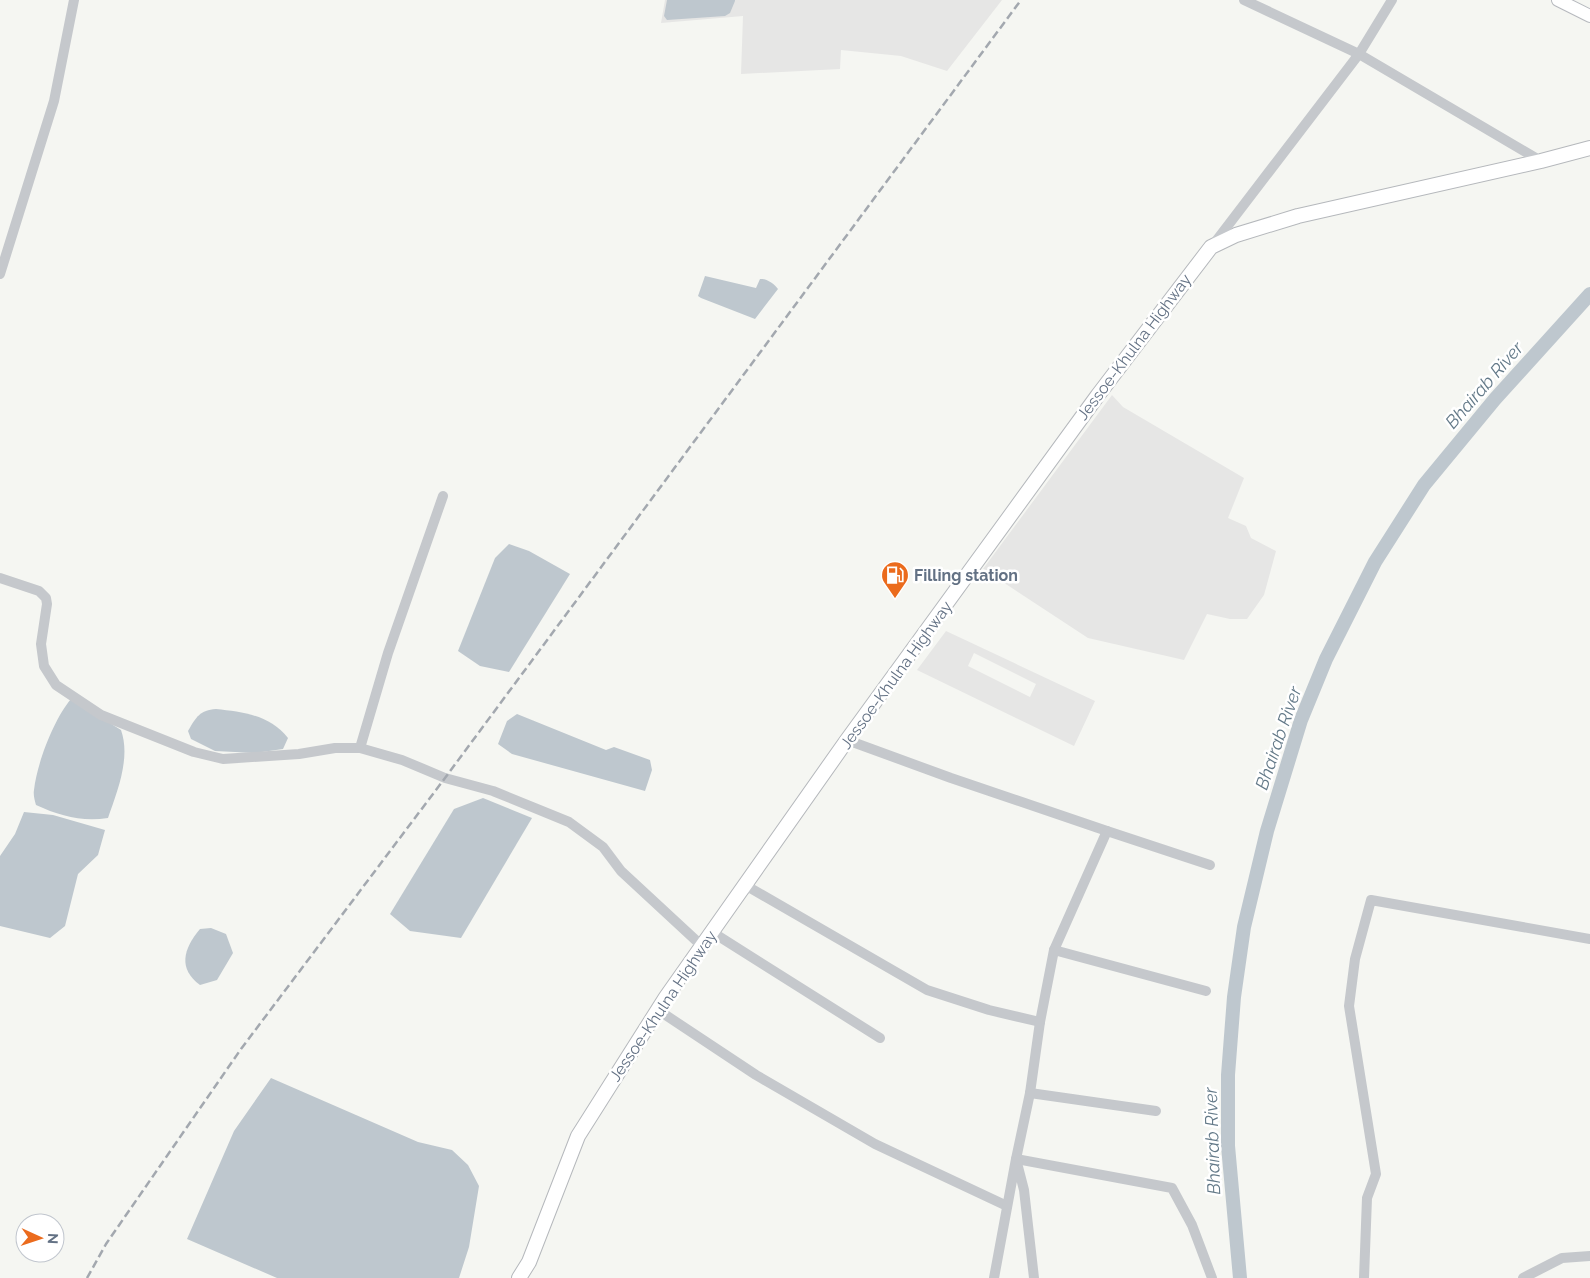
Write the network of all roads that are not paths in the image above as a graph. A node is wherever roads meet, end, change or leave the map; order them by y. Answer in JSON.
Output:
{"nodes":[{"id":1,"x":74,"y":0,"type":"edge"},
{"id":2,"x":1244,"y":0,"type":"edge"},
{"id":3,"x":1392,"y":0,"type":"edge"},
{"id":4,"x":1558,"y":0,"type":"edge"},
{"id":5,"x":1590,"y":16,"type":"edge"},
{"id":6,"x":1360,"y":54,"type":"junction"},
{"id":7,"x":1590,"y":148,"type":"edge"},
{"id":8,"x":1541,"y":161,"type":"junction"},
{"id":9,"x":1211,"y":247,"type":"junction"},
{"id":10,"x":0,"y":274,"type":"edge"},
{"id":11,"x":443,"y":496,"type":"dead end"},
{"id":12,"x":0,"y":578,"type":"edge"},
{"id":13,"x":847,"y":740,"type":"junction"},
{"id":14,"x":360,"y":748,"type":"junction"},
{"id":15,"x":1107,"y":831,"type":"junction"},
{"id":16,"x":1210,"y":865,"type":"dead end"},
{"id":17,"x":745,"y":885,"type":"junction"},
{"id":18,"x":712,"y":932,"type":"junction"},
{"id":19,"x":1590,"y":938,"type":"edge"},
{"id":20,"x":702,"y":946,"type":"junction"},
{"id":21,"x":1054,"y":950,"type":"junction"},
{"id":22,"x":1206,"y":991,"type":"dead end"},
{"id":23,"x":658,"y":1010,"type":"junction"},
{"id":24,"x":1040,"y":1022,"type":"junction"},
{"id":25,"x":880,"y":1038,"type":"dead end"},
{"id":26,"x":1030,"y":1094,"type":"junction"},
{"id":27,"x":1156,"y":1111,"type":"dead end"},
{"id":28,"x":1016,"y":1159,"type":"junction"},
{"id":29,"x":1007,"y":1206,"type":"junction"},
{"id":30,"x":1590,"y":1256,"type":"edge"},
{"id":31,"x":519,"y":1278,"type":"edge"},
{"id":32,"x":994,"y":1278,"type":"edge"},
{"id":33,"x":1034,"y":1278,"type":"edge"},
{"id":34,"x":1212,"y":1278,"type":"edge"},
{"id":35,"x":1364,"y":1278,"type":"edge"},
{"id":36,"x":1523,"y":1278,"type":"edge"}],
"edges":[{"from":1,"to":10,"type":"street"},
{"from":2,"to":6,"type":"street"},
{"from":3,"to":6,"type":"street"},
{"from":4,"to":5,"type":"main road"},
{"from":6,"to":8,"type":"street"},
{"from":6,"to":9,"type":"street"},
{"from":7,"to":8,"type":"highway","name":"Jessoe-Khulna Highway"},
{"from":8,"to":9,"type":"highway","name":"Jessoe-Khulna Highway"},
{"from":9,"to":13,"type":"highway","name":"Jessoe-Khulna Highway"},
{"from":11,"to":14,"type":"street"},
{"from":12,"to":14,"type":"street"},
{"from":13,"to":15,"type":"street"},
{"from":13,"to":17,"type":"highway","name":"Jessoe-Khulna Highway"},
{"from":14,"to":20,"type":"street"},
{"from":15,"to":16,"type":"street"},
{"from":15,"to":21,"type":"street"},
{"from":17,"to":18,"type":"highway","name":"Jessoe-Khulna Highway"},
{"from":17,"to":24,"type":"street"},
{"from":18,"to":20,"type":"highway","name":"Jessoe-Khulna Highway"},
{"from":18,"to":25,"type":"street"},
{"from":19,"to":35,"type":"street"},
{"from":20,"to":23,"type":"highway","name":"Jessoe-Khulna Highway"},
{"from":21,"to":22,"type":"street"},
{"from":21,"to":24,"type":"street"},
{"from":23,"to":29,"type":"street"},
{"from":23,"to":31,"type":"highway","name":"Jessoe-Khulna Highway"},
{"from":24,"to":26,"type":"street"},
{"from":26,"to":27,"type":"street"},
{"from":26,"to":28,"type":"street"},
{"from":28,"to":29,"type":"street"},
{"from":28,"to":33,"type":"street"},
{"from":28,"to":34,"type":"street"},
{"from":29,"to":32,"type":"street"},
{"from":30,"to":36,"type":"street"}]}
